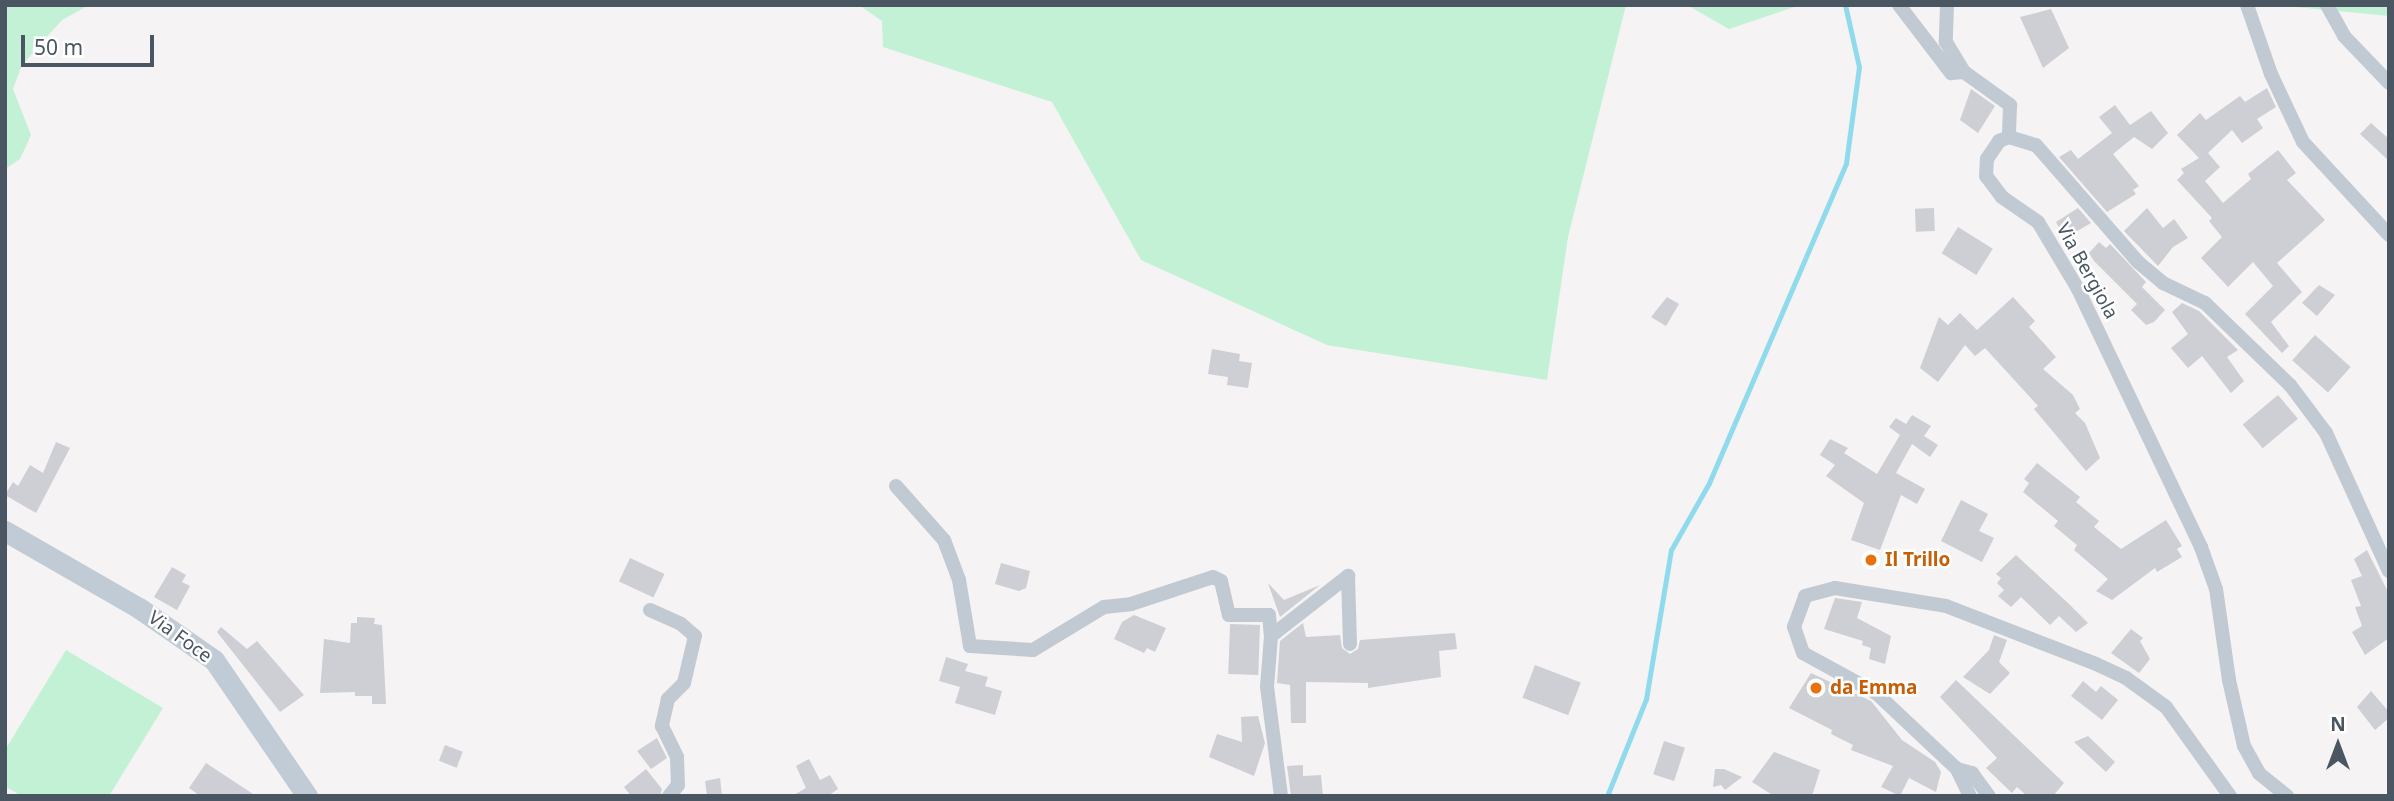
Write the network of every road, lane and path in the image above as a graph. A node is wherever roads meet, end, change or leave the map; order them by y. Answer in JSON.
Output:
{"nodes":[{"id":1,"x":1899,"y":5,"type":"edge"},
{"id":2,"x":1947,"y":5,"type":"edge"},
{"id":3,"x":2248,"y":5,"type":"edge"},
{"id":4,"x":2327,"y":5,"type":"edge"},
{"id":5,"x":1964,"y":72,"type":"junction"},
{"id":6,"x":2389,"y":83,"type":"edge"},
{"id":7,"x":2009,"y":137,"type":"junction"},
{"id":8,"x":2389,"y":235,"type":"edge"},
{"id":9,"x":896,"y":486,"type":"dead end"},
{"id":10,"x":5,"y":531,"type":"edge"},
{"id":11,"x":2389,"y":571,"type":"edge"},
{"id":12,"x":650,"y":610,"type":"dead end"},
{"id":13,"x":1271,"y":636,"type":"junction"},
{"id":14,"x":1350,"y":644,"type":"dead end"},
{"id":15,"x":1957,"y":769,"type":"junction"},
{"id":16,"x":307,"y":796,"type":"edge"},
{"id":17,"x":669,"y":796,"type":"edge"},
{"id":18,"x":1281,"y":796,"type":"edge"},
{"id":19,"x":1970,"y":796,"type":"edge"},
{"id":20,"x":1989,"y":796,"type":"edge"},
{"id":21,"x":2230,"y":796,"type":"edge"},
{"id":22,"x":2287,"y":796,"type":"edge"}],
"edges":[{"from":1,"to":5,"type":"street"},
{"from":2,"to":5,"type":"street"},
{"from":3,"to":8,"type":"street"},
{"from":4,"to":6,"type":"street"},
{"from":5,"to":7,"type":"street"},
{"from":7,"to":11,"type":"street","name":"Via Bergiola"},
{"from":7,"to":22,"type":"street","name":"Via Bergiola"},
{"from":9,"to":13,"type":"street"},
{"from":10,"to":16,"type":"main road","name":"Via Foce"},
{"from":12,"to":17,"type":"street"},
{"from":13,"to":14,"type":"street"},
{"from":13,"to":18,"type":"street"},
{"from":15,"to":19,"type":"street"},
{"from":15,"to":20,"type":"street"},
{"from":15,"to":21,"type":"street"}]}
